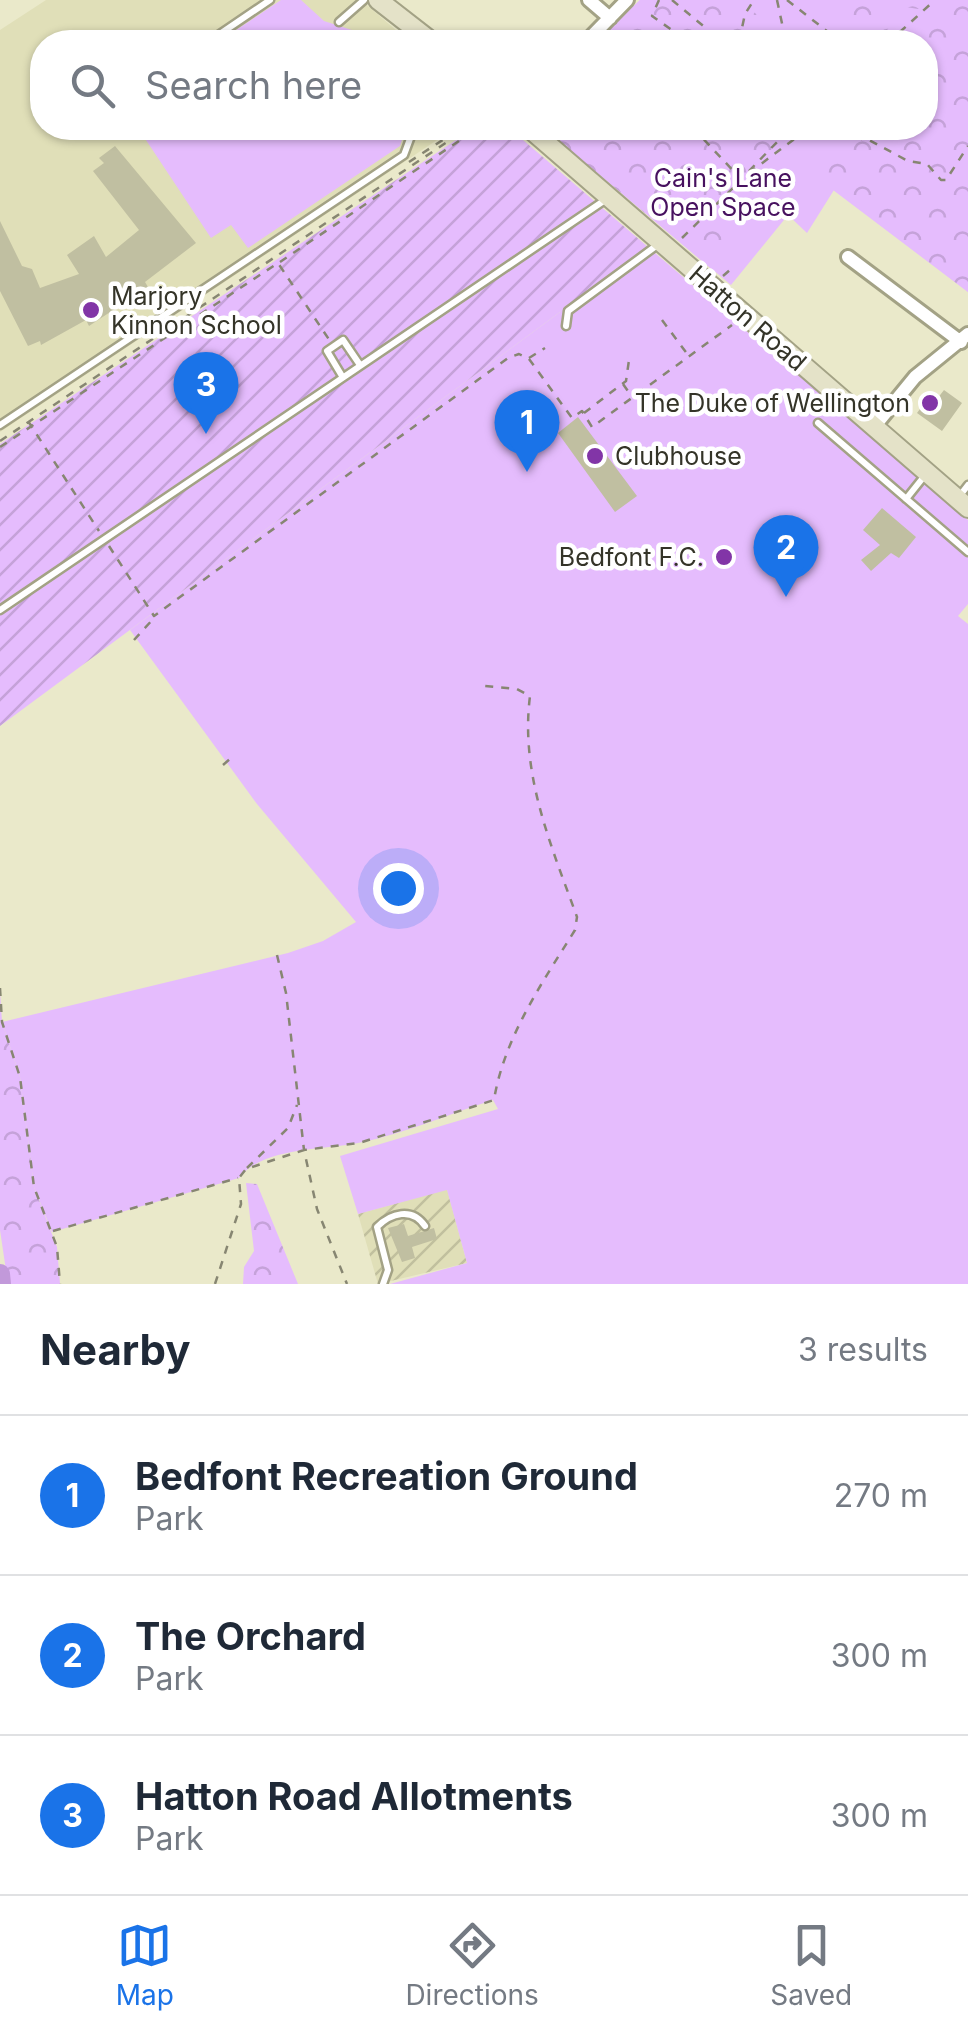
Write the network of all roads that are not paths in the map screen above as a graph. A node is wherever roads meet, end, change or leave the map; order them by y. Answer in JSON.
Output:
{"nodes":[{"id":1,"x":270,"y":0,"type":"edge"},
{"id":2,"x":364,"y":0,"type":"edge"},
{"id":3,"x":378,"y":0,"type":"edge"},
{"id":4,"x":588,"y":0,"type":"edge"},
{"id":5,"x":627,"y":0,"type":"edge"},
{"id":6,"x":610,"y":18,"type":"junction"},
{"id":7,"x":340,"y":22,"type":"dead end"},
{"id":8,"x":226,"y":30,"type":"edge"},
{"id":9,"x":417,"y":30,"type":"edge"},
{"id":10,"x":598,"y":30,"type":"edge"},
{"id":11,"x":410,"y":140,"type":"edge"},
{"id":12,"x":543,"y":140,"type":"edge"},
{"id":13,"x":610,"y":198,"type":"junction"},
{"id":14,"x":666,"y":246,"type":"junction"},
{"id":15,"x":848,"y":257,"type":"dead end"},
{"id":16,"x":566,"y":326,"type":"dead end"},
{"id":17,"x":964,"y":338,"type":"edge"},
{"id":18,"x":360,"y":365,"type":"junction"},
{"id":19,"x":342,"y":376,"type":"junction"},
{"id":20,"x":818,"y":423,"type":"dead end"},
{"id":21,"x":0,"y":425,"type":"edge"},
{"id":22,"x":874,"y":427,"type":"junction"},
{"id":23,"x":927,"y":473,"type":"junction"},
{"id":24,"x":964,"y":498,"type":"edge"},
{"id":25,"x":906,"y":499,"type":"junction"},
{"id":26,"x":968,"y":552,"type":"edge"},
{"id":27,"x":0,"y":610,"type":"edge"},
{"id":28,"x":425,"y":1226,"type":"dead end"},
{"id":29,"x":383,"y":1284,"type":"edge"}],
"edges":[{"from":1,"to":8,"type":"lane"},
{"from":2,"to":7,"type":"lane"},
{"from":3,"to":9,"type":"street"},
{"from":4,"to":6,"type":"street"},
{"from":5,"to":6,"type":"street"},
{"from":6,"to":10,"type":"street"},
{"from":11,"to":21,"type":"lane"},
{"from":12,"to":13,"type":"street","name":"Hatton Road"},
{"from":13,"to":14,"type":"street","name":"Hatton Road"},
{"from":13,"to":18,"type":"lane"},
{"from":14,"to":16,"type":"lane"},
{"from":14,"to":22,"type":"street","name":"Hatton Road"},
{"from":15,"to":17,"type":"street"},
{"from":17,"to":22,"type":"street"},
{"from":18,"to":19,"type":"lane"},
{"from":18,"to":19,"type":"lane"},
{"from":19,"to":27,"type":"lane"},
{"from":20,"to":25,"type":"lane"},
{"from":22,"to":23,"type":"street","name":"Hatton Road"},
{"from":23,"to":24,"type":"street","name":"Hatton Road"},
{"from":23,"to":25,"type":"lane"},
{"from":25,"to":26,"type":"lane"},
{"from":28,"to":29,"type":"lane"}]}
